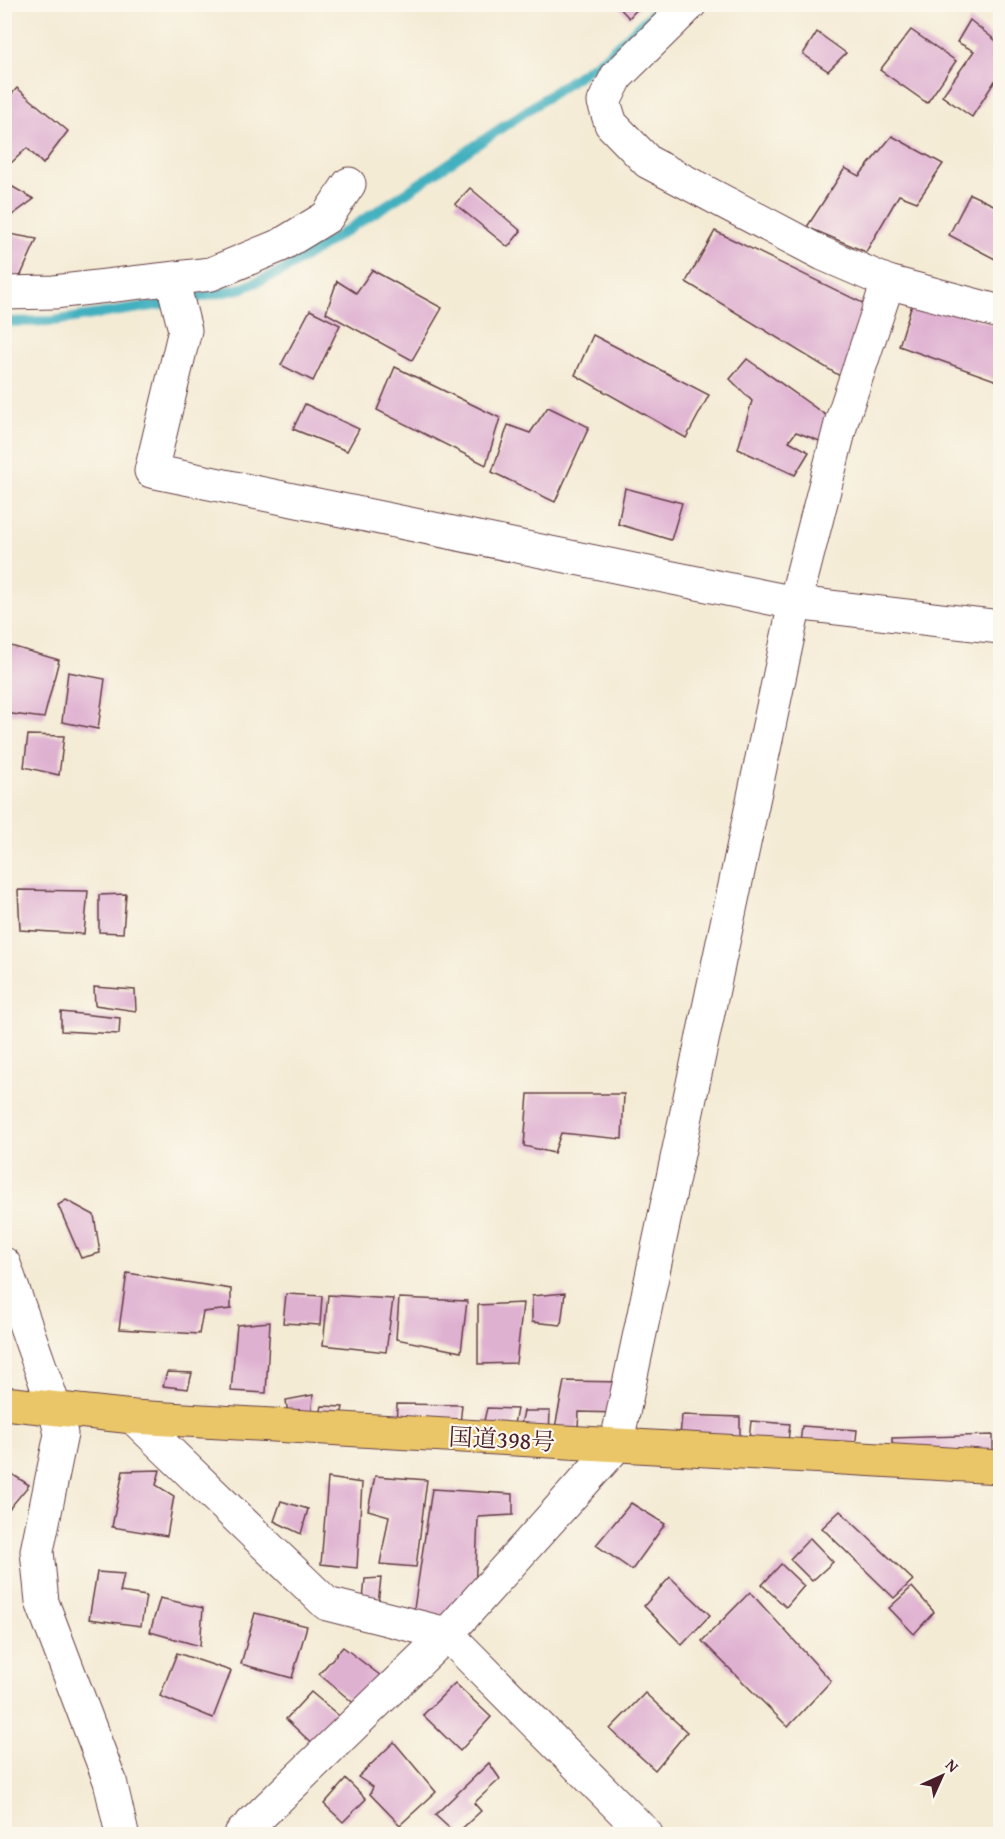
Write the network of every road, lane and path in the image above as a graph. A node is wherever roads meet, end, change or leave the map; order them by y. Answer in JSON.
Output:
{"nodes":[{"id":1,"x":690,"y":4,"type":"edge"},
{"id":2,"x":349,"y":184,"type":"dead end"},
{"id":3,"x":172,"y":280,"type":"junction"},
{"id":4,"x":888,"y":282,"type":"junction"},
{"id":5,"x":4,"y":293,"type":"edge"},
{"id":6,"x":1000,"y":312,"type":"edge"},
{"id":7,"x":795,"y":603,"type":"junction"},
{"id":8,"x":1000,"y":627,"type":"edge"},
{"id":9,"x":4,"y":1264,"type":"edge"},
{"id":10,"x":4,"y":1403,"type":"edge"},
{"id":11,"x":55,"y":1409,"type":"junction"},
{"id":12,"x":133,"y":1417,"type":"junction"},
{"id":13,"x":616,"y":1446,"type":"junction"},
{"id":14,"x":1000,"y":1467,"type":"edge"},
{"id":15,"x":447,"y":1634,"type":"junction"},
{"id":16,"x":122,"y":1834,"type":"edge"},
{"id":17,"x":241,"y":1834,"type":"edge"},
{"id":18,"x":646,"y":1834,"type":"edge"}],
"edges":[{"from":1,"to":4,"type":"street"},
{"from":2,"to":3,"type":"street"},
{"from":3,"to":5,"type":"street"},
{"from":3,"to":7,"type":"street"},
{"from":4,"to":6,"type":"street"},
{"from":4,"to":7,"type":"street"},
{"from":7,"to":8,"type":"street"},
{"from":7,"to":13,"type":"street"},
{"from":9,"to":11,"type":"street"},
{"from":10,"to":11,"type":"highway","name":"国道398号"},
{"from":11,"to":12,"type":"highway","name":"国道398号"},
{"from":11,"to":16,"type":"street"},
{"from":12,"to":13,"type":"highway","name":"国道398号"},
{"from":12,"to":15,"type":"street"},
{"from":13,"to":14,"type":"highway","name":"国道398号"},
{"from":13,"to":15,"type":"street"},
{"from":15,"to":17,"type":"street"},
{"from":15,"to":18,"type":"street"}]}
